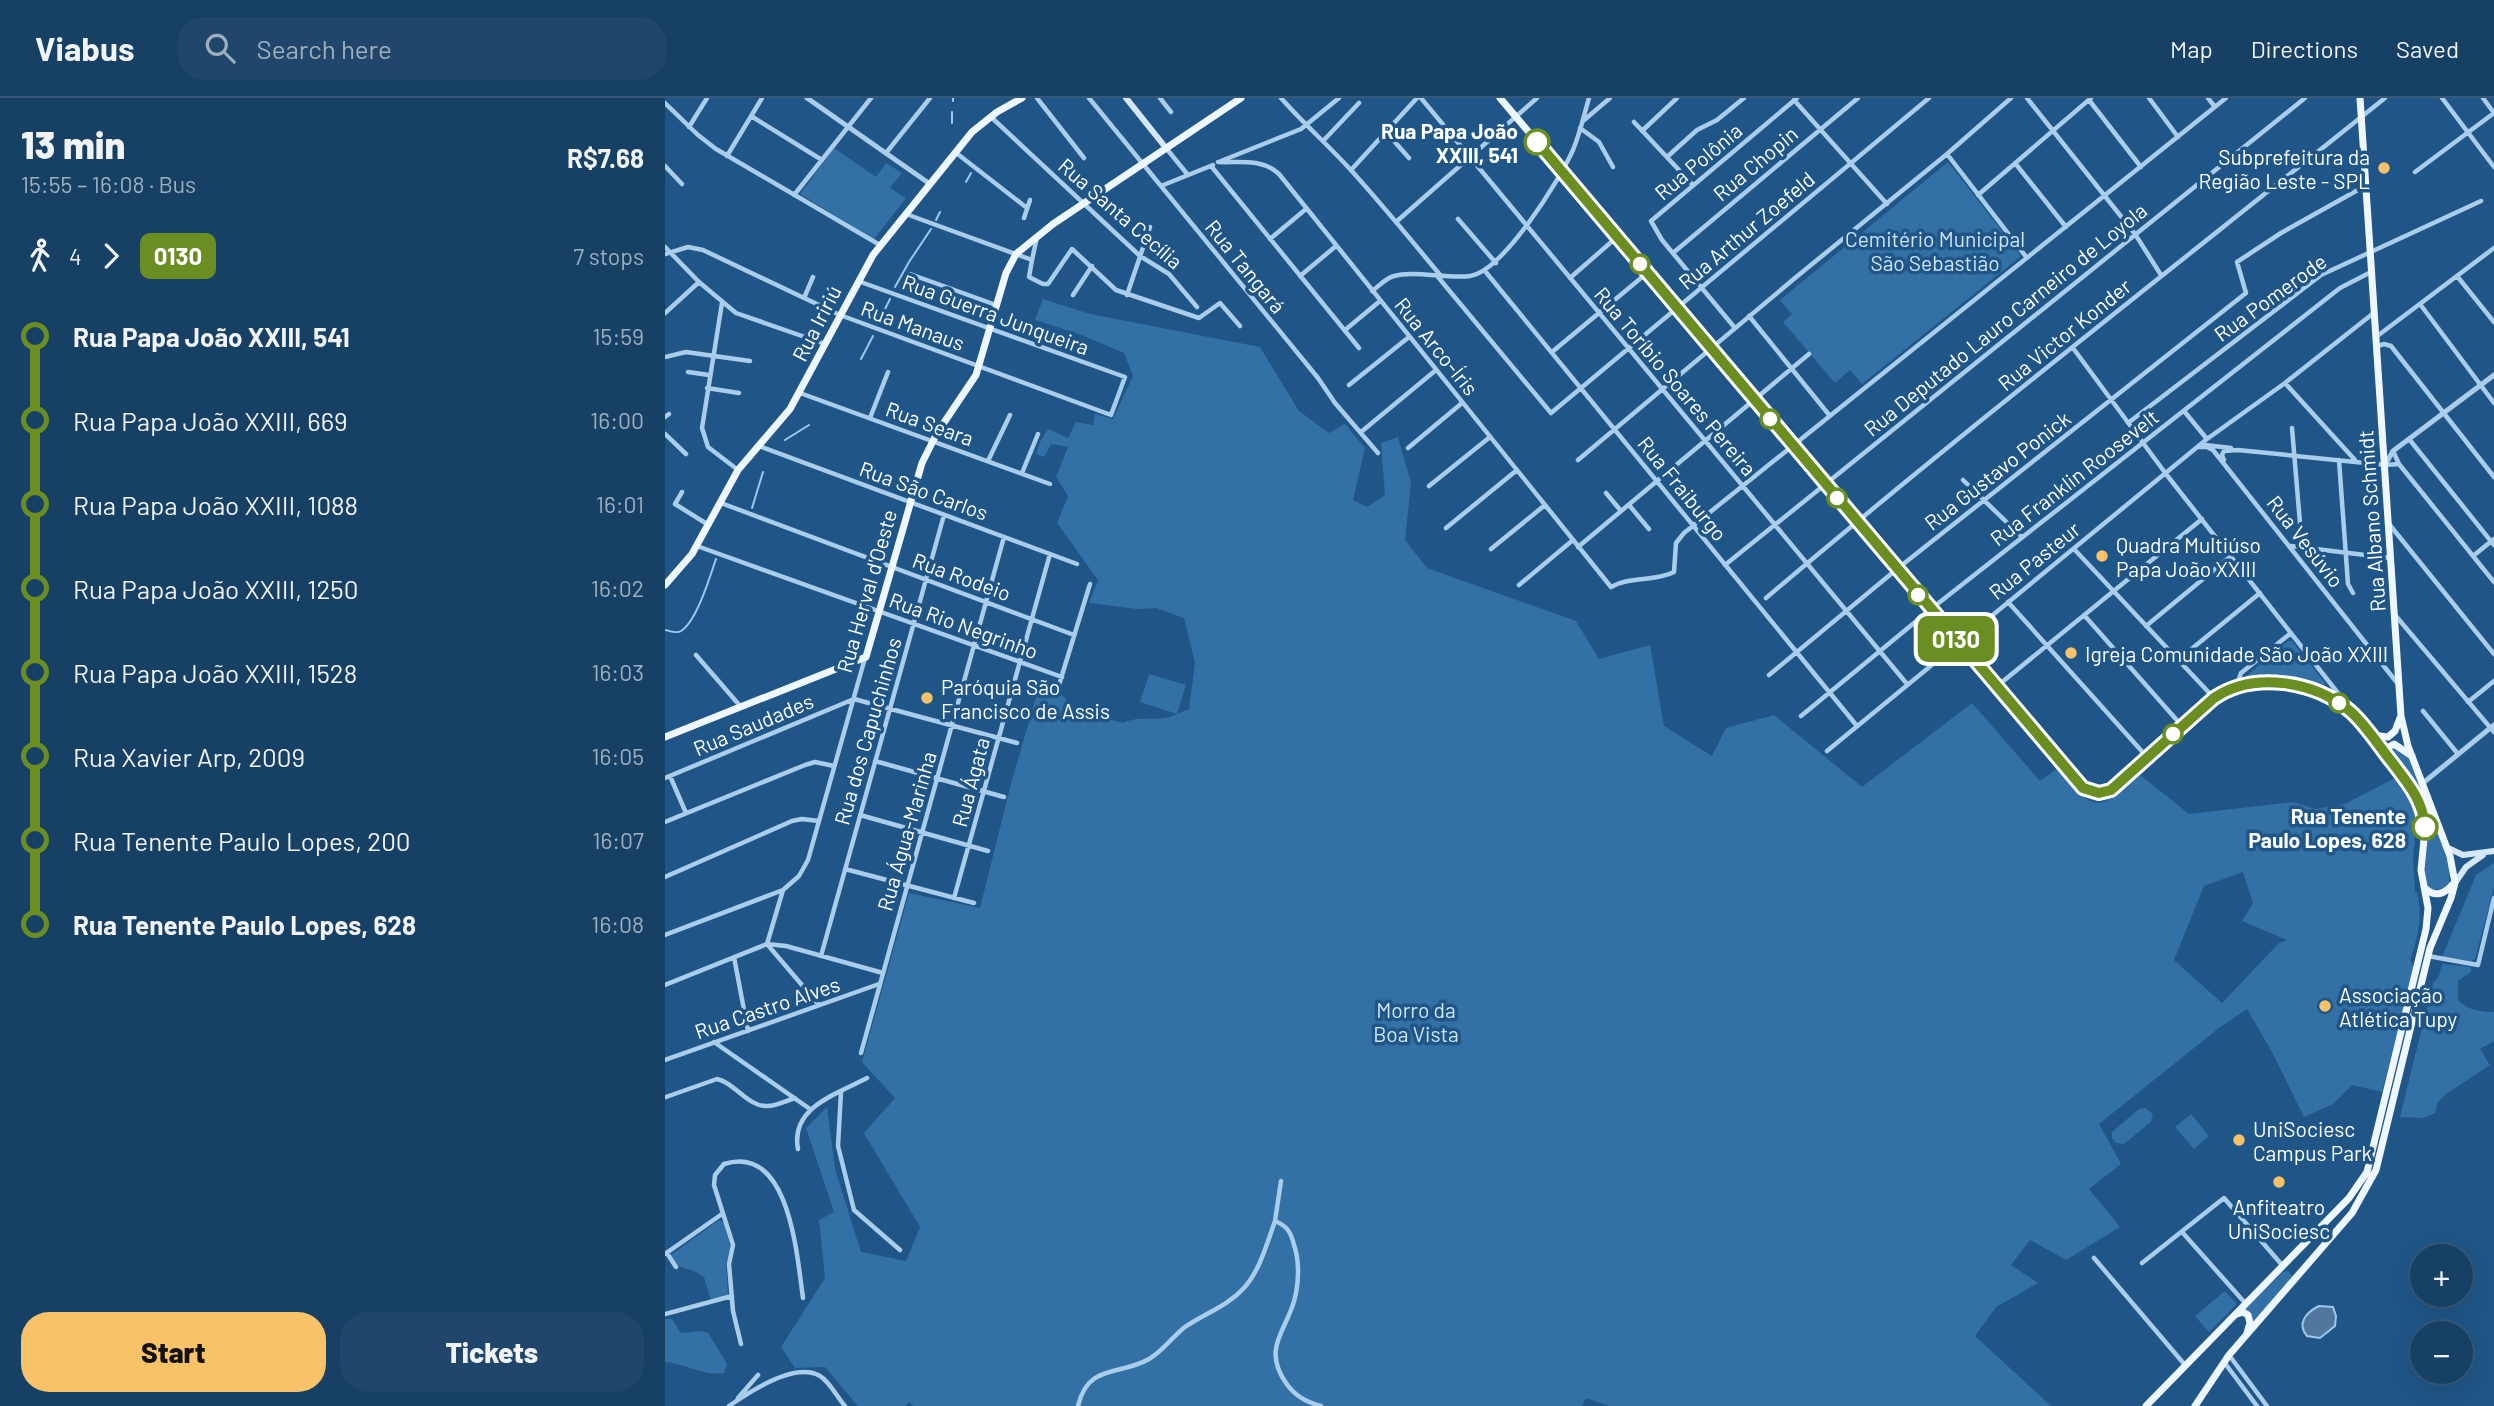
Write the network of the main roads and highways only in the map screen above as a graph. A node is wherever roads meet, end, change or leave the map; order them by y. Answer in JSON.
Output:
{"nodes":[{"id":1,"x":1022,"y":98,"type":"edge"},
{"id":2,"x":1126,"y":98,"type":"edge"},
{"id":3,"x":1241,"y":98,"type":"edge"},
{"id":4,"x":1500,"y":98,"type":"edge"},
{"id":5,"x":2360,"y":98,"type":"edge"},
{"id":6,"x":1012,"y":100,"type":"edge"},
{"id":7,"x":1166,"y":148,"type":"junction"},
{"id":8,"x":665,"y":585,"type":"edge"},
{"id":9,"x":2401,"y":716,"type":"junction"},
{"id":10,"x":667,"y":734,"type":"edge"},
{"id":11,"x":2371,"y":735,"type":"junction"},
{"id":12,"x":2387,"y":755,"type":"junction"},
{"id":13,"x":2413,"y":756,"type":"junction"},
{"id":14,"x":2448,"y":848,"type":"junction"},
{"id":15,"x":2491,"y":852,"type":"edge"},
{"id":16,"x":2455,"y":883,"type":"junction"},
{"id":17,"x":2424,"y":888,"type":"junction"},
{"id":18,"x":2283,"y":1266,"type":"junction"},
{"id":19,"x":2298,"y":1276,"type":"junction"},
{"id":20,"x":2235,"y":1315,"type":"junction"},
{"id":21,"x":2243,"y":1339,"type":"junction"},
{"id":22,"x":2146,"y":1406,"type":"edge"},
{"id":23,"x":2195,"y":1406,"type":"edge"}],
"edges":[{"from":1,"to":6,"type":"main road","name":"Rua Iririú"},
{"from":2,"to":7,"type":"main road"},
{"from":3,"to":7,"type":"main road"},
{"from":4,"to":11,"type":"main road"},
{"from":5,"to":9,"type":"main road","name":"Rua Albano Schmidt"},
{"from":6,"to":8,"type":"main road","name":"Rua Iririú"},
{"from":7,"to":10,"type":"main road","name":"Rua Herval d'Oeste"},
{"from":9,"to":11,"type":"main road"},
{"from":9,"to":13,"type":"main road","name":"Rua Albano Schmidt"},
{"from":11,"to":12,"type":"main road"},
{"from":12,"to":13,"type":"main road"},
{"from":12,"to":17,"type":"main road"},
{"from":13,"to":14,"type":"main road","name":"Rua Albano Schmidt"},
{"from":14,"to":15,"type":"main road"},
{"from":14,"to":16,"type":"main road","name":"Rua Albano Schmidt"},
{"from":15,"to":16,"type":"main road"},
{"from":16,"to":17,"type":"main road"},
{"from":16,"to":19,"type":"main road"},
{"from":17,"to":18,"type":"main road"},
{"from":18,"to":19,"type":"main road"},
{"from":18,"to":20,"type":"main road"},
{"from":19,"to":21,"type":"main road"},
{"from":20,"to":21,"type":"main road"},
{"from":20,"to":22,"type":"main road"},
{"from":21,"to":23,"type":"main road"}]}
